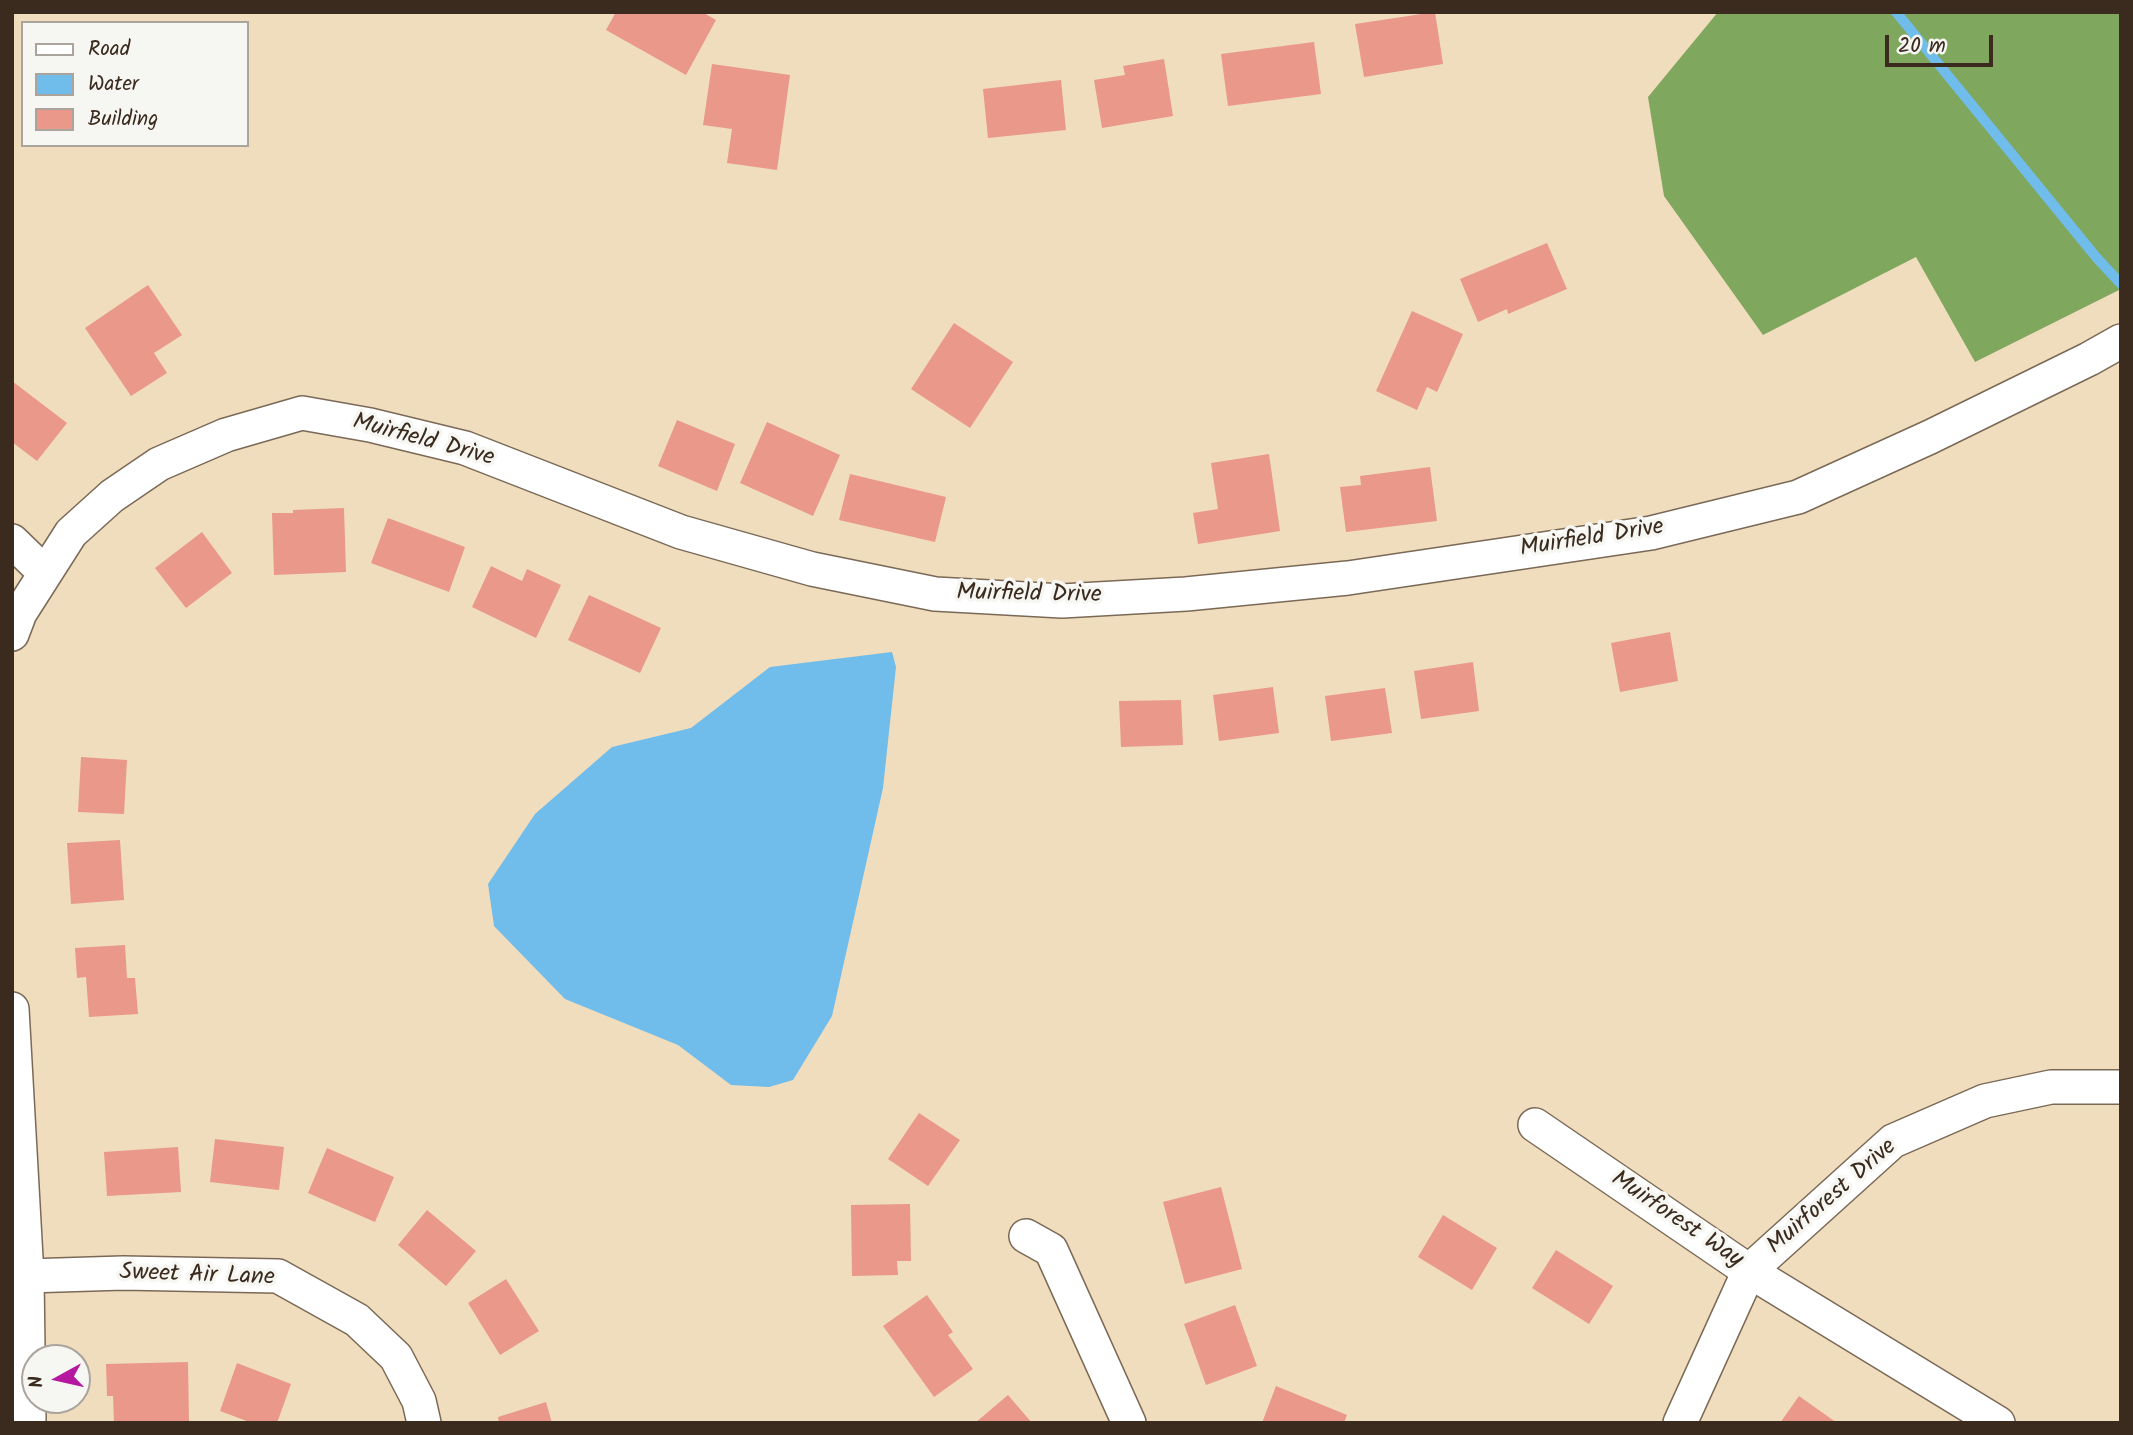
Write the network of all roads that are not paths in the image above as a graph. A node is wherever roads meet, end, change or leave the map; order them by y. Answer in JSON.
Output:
{"nodes":[{"id":1,"x":2121,"y":341,"type":"edge"},
{"id":2,"x":12,"y":541,"type":"edge"},
{"id":3,"x":45,"y":573,"type":"junction"},
{"id":4,"x":12,"y":634,"type":"edge"},
{"id":5,"x":12,"y":1009,"type":"edge"},
{"id":6,"x":2121,"y":1087,"type":"edge"},
{"id":7,"x":1535,"y":1125,"type":"dead end"},
{"id":8,"x":1026,"y":1236,"type":"dead end"},
{"id":9,"x":1749,"y":1270,"type":"junction"},
{"id":10,"x":27,"y":1276,"type":"junction"},
{"id":11,"x":29,"y":1423,"type":"edge"},
{"id":12,"x":424,"y":1423,"type":"edge"},
{"id":13,"x":1129,"y":1423,"type":"edge"},
{"id":14,"x":1680,"y":1423,"type":"edge"},
{"id":15,"x":1998,"y":1423,"type":"edge"}],
"edges":[{"from":1,"to":3,"type":"street","name":"Muirfield Drive"},
{"from":2,"to":3,"type":"street"},
{"from":3,"to":4,"type":"street","name":"Muirfield Drive"},
{"from":5,"to":10,"type":"street"},
{"from":6,"to":9,"type":"street","name":"Muirforest Drive"},
{"from":7,"to":9,"type":"street","name":"Muirforest Way"},
{"from":8,"to":13,"type":"street"},
{"from":9,"to":14,"type":"street","name":"Muirforest Drive"},
{"from":9,"to":15,"type":"street","name":"Muirforest Way"},
{"from":10,"to":11,"type":"street"},
{"from":10,"to":12,"type":"street","name":"Sweet Air Lane"}]}
